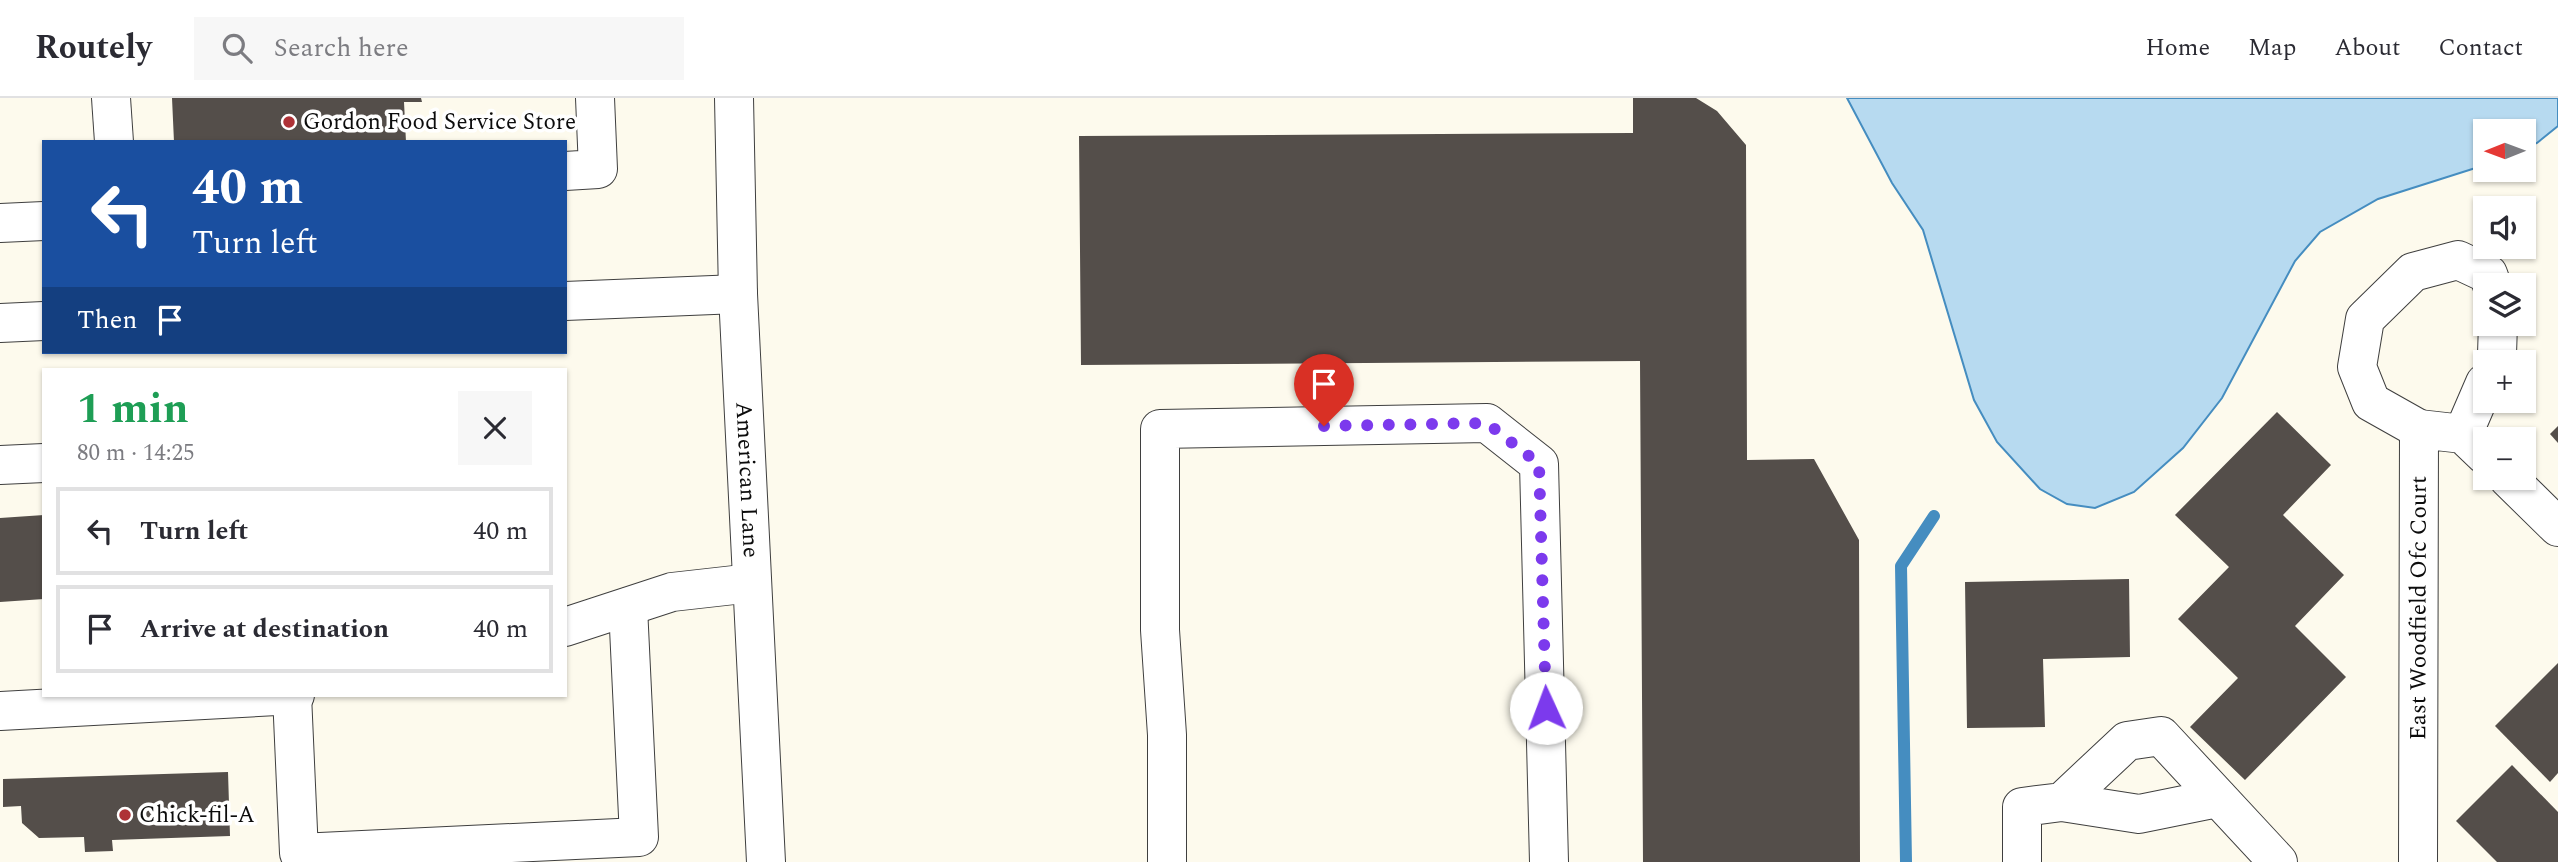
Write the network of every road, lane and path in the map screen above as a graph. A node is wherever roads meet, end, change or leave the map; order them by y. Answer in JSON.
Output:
{"nodes":[{"id":1,"x":111,"y":98,"type":"edge"},
{"id":2,"x":595,"y":98,"type":"edge"},
{"id":3,"x":734,"y":98,"type":"edge"},
{"id":4,"x":114,"y":140,"type":"edge"},
{"id":5,"x":567,"y":171,"type":"edge"},
{"id":6,"x":42,"y":221,"type":"edge"},
{"id":7,"x":0,"y":223,"type":"edge"},
{"id":8,"x":2486,"y":273,"type":"edge"},
{"id":9,"x":738,"y":294,"type":"junction"},
{"id":10,"x":567,"y":301,"type":"edge"},
{"id":11,"x":42,"y":321,"type":"edge"},
{"id":12,"x":0,"y":323,"type":"edge"},
{"id":13,"x":2419,"y":429,"type":"junction"},
{"id":14,"x":2473,"y":445,"type":"edge"},
{"id":15,"x":42,"y":463,"type":"edge"},
{"id":16,"x":0,"y":465,"type":"edge"},
{"id":17,"x":2520,"y":490,"type":"edge"},
{"id":18,"x":2558,"y":527,"type":"edge"},
{"id":19,"x":752,"y":583,"type":"junction"},
{"id":20,"x":628,"y":607,"type":"junction"},
{"id":21,"x":567,"y":626,"type":"edge"},
{"id":22,"x":256,"y":697,"type":"edge"},
{"id":23,"x":293,"y":697,"type":"edge"},
{"id":24,"x":0,"y":711,"type":"edge"},
{"id":25,"x":2218,"y":798,"type":"junction"},
{"id":26,"x":2062,"y":802,"type":"junction"},
{"id":27,"x":766,"y":862,"type":"edge"},
{"id":28,"x":1167,"y":862,"type":"edge"},
{"id":29,"x":1549,"y":862,"type":"edge"},
{"id":30,"x":2022,"y":862,"type":"edge"},
{"id":31,"x":2278,"y":862,"type":"edge"},
{"id":32,"x":2418,"y":862,"type":"edge"}],
"edges":[{"from":1,"to":4,"type":"street"},
{"from":2,"to":5,"type":"street"},
{"from":3,"to":9,"type":"street","name":"American Lane"},
{"from":6,"to":7,"type":"street"},
{"from":8,"to":13,"type":"street"},
{"from":9,"to":10,"type":"street"},
{"from":9,"to":19,"type":"street","name":"American Lane"},
{"from":11,"to":12,"type":"street"},
{"from":13,"to":14,"type":"street"},
{"from":13,"to":32,"type":"street","name":"East Woodfield Ofc Court"},
{"from":15,"to":16,"type":"street"},
{"from":17,"to":18,"type":"street"},
{"from":19,"to":20,"type":"street"},
{"from":19,"to":27,"type":"street","name":"American Lane"},
{"from":20,"to":21,"type":"street"},
{"from":20,"to":23,"type":"street"},
{"from":22,"to":24,"type":"street"},
{"from":25,"to":26,"type":"street"},
{"from":25,"to":26,"type":"street"},
{"from":25,"to":31,"type":"street"},
{"from":26,"to":30,"type":"street"},
{"from":28,"to":29,"type":"street"}]}
